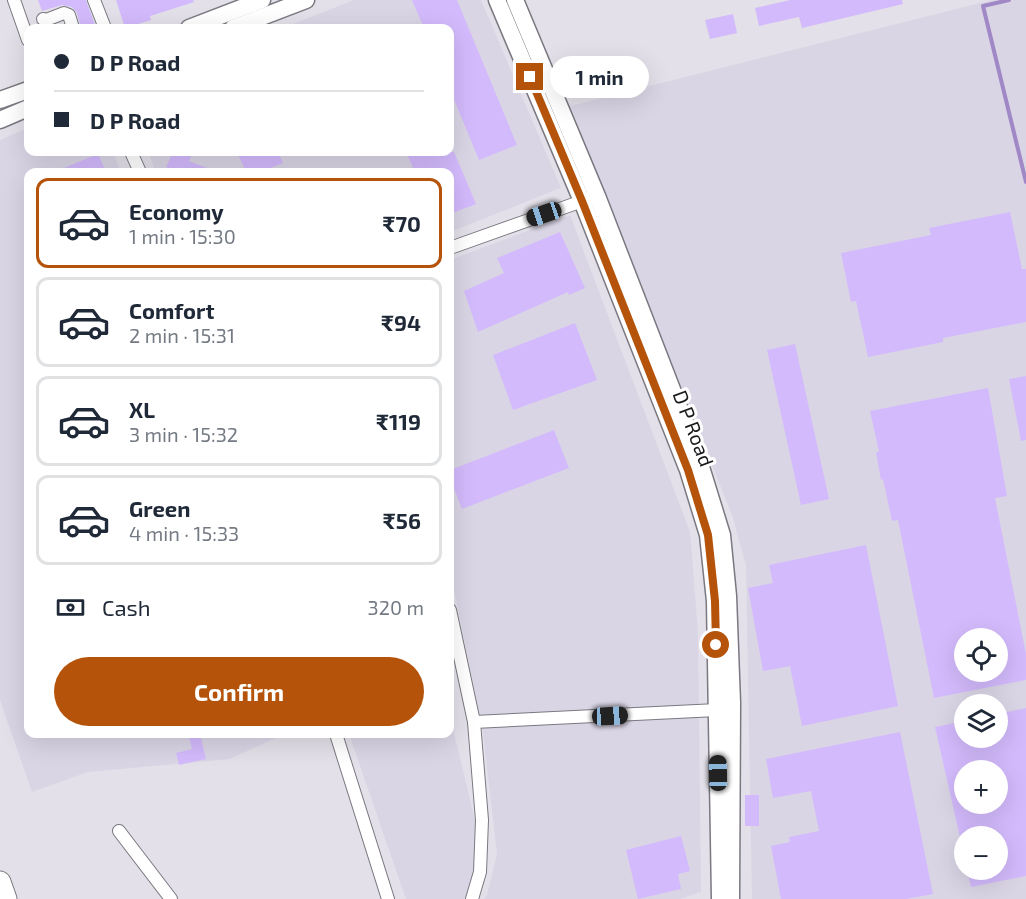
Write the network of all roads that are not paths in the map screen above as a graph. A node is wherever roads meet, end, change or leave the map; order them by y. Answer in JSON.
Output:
{"nodes":[{"id":1,"x":14,"y":0,"type":"edge"},
{"id":2,"x":94,"y":0,"type":"edge"},
{"id":3,"x":262,"y":0,"type":"edge"},
{"id":4,"x":306,"y":0,"type":"edge"},
{"id":5,"x":497,"y":0,"type":"edge"},
{"id":6,"x":515,"y":0,"type":"edge"},
{"id":7,"x":43,"y":19,"type":"dead end"},
{"id":8,"x":72,"y":24,"type":"edge"},
{"id":9,"x":103,"y":24,"type":"edge"},
{"id":10,"x":199,"y":24,"type":"edge"},
{"id":11,"x":243,"y":24,"type":"edge"},
{"id":12,"x":24,"y":29,"type":"edge"},
{"id":13,"x":24,"y":91,"type":"edge"},
{"id":14,"x":0,"y":100,"type":"edge"},
{"id":15,"x":24,"y":110,"type":"edge"},
{"id":16,"x":0,"y":120,"type":"edge"},
{"id":17,"x":590,"y":198,"type":"junction"},
{"id":18,"x":454,"y":247,"type":"edge"},
{"id":19,"x":717,"y":555,"type":"junction"},
{"id":20,"x":454,"y":629,"type":"edge"},
{"id":21,"x":717,"y":710,"type":"junction"},
{"id":22,"x":474,"y":722,"type":"junction"},
{"id":23,"x":337,"y":738,"type":"edge"},
{"id":24,"x":725,"y":752,"type":"junction"},
{"id":25,"x":118,"y":831,"type":"dead end"},
{"id":26,"x":0,"y":882,"type":"edge"},
{"id":27,"x":6,"y":899,"type":"edge"},
{"id":28,"x":171,"y":899,"type":"edge"},
{"id":29,"x":388,"y":899,"type":"edge"},
{"id":30,"x":471,"y":899,"type":"edge"},
{"id":31,"x":720,"y":899,"type":"edge"},
{"id":32,"x":731,"y":899,"type":"edge"}],
"edges":[{"from":1,"to":12,"type":"street"},
{"from":2,"to":9,"type":"street"},
{"from":3,"to":10,"type":"street"},
{"from":4,"to":11,"type":"street"},
{"from":5,"to":17,"type":"street","name":"D P Road"},
{"from":6,"to":17,"type":"street","name":"D P Road"},
{"from":7,"to":8,"type":"street"},
{"from":13,"to":14,"type":"street"},
{"from":15,"to":16,"type":"street"},
{"from":17,"to":18,"type":"street"},
{"from":17,"to":19,"type":"street","name":"D P Road"},
{"from":19,"to":21,"type":"street","name":"D P Road"},
{"from":19,"to":24,"type":"street","name":"D P Road"},
{"from":20,"to":22,"type":"street"},
{"from":21,"to":22,"type":"street"},
{"from":21,"to":24,"type":"street","name":"D P Road"},
{"from":22,"to":30,"type":"street"},
{"from":23,"to":29,"type":"street"},
{"from":24,"to":31,"type":"street","name":"D P Road"},
{"from":24,"to":32,"type":"street","name":"D P Road"},
{"from":25,"to":28,"type":"street"},
{"from":26,"to":27,"type":"highway"}]}
